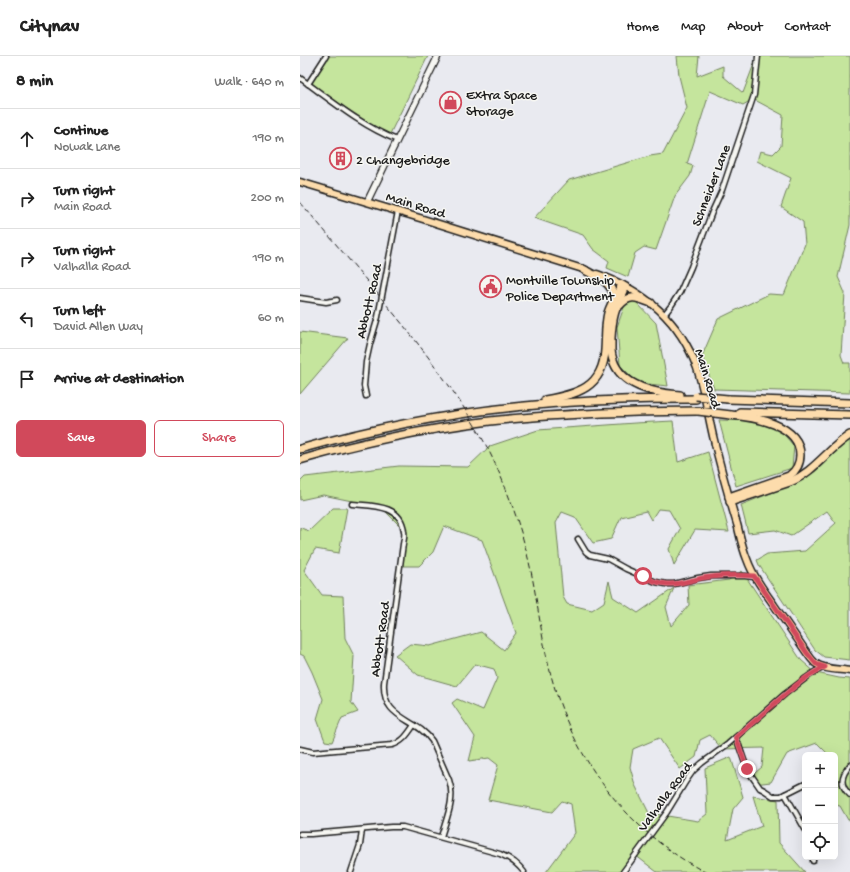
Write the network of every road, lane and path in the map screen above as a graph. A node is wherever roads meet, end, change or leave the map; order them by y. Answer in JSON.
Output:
{"nodes":[{"id":1,"x":326,"y":56,"type":"edge"},
{"id":2,"x":438,"y":56,"type":"edge"},
{"id":3,"x":758,"y":56,"type":"edge"},
{"id":4,"x":300,"y":78,"type":"edge"},
{"id":5,"x":308,"y":84,"type":"junction"},
{"id":6,"x":397,"y":140,"type":"junction"},
{"id":7,"x":300,"y":182,"type":"edge"},
{"id":8,"x":367,"y":202,"type":"junction"},
{"id":9,"x":398,"y":211,"type":"junction"},
{"id":10,"x":583,"y":269,"type":"junction"},
{"id":11,"x":624,"y":286,"type":"junction"},
{"id":12,"x":300,"y":298,"type":"edge"},
{"id":13,"x":336,"y":300,"type":"dead end"},
{"id":14,"x":612,"y":303,"type":"junction"},
{"id":15,"x":651,"y":303,"type":"junction"},
{"id":16,"x":614,"y":315,"type":"junction"},
{"id":17,"x":664,"y":315,"type":"junction"},
{"id":18,"x":366,"y":396,"type":"dead end"},
{"id":19,"x":696,"y":397,"type":"junction"},
{"id":20,"x":850,"y":403,"type":"edge"},
{"id":21,"x":489,"y":410,"type":"junction"},
{"id":22,"x":730,"y":413,"type":"junction"},
{"id":23,"x":850,"y":416,"type":"edge"},
{"id":24,"x":850,"y":435,"type":"edge"},
{"id":25,"x":300,"y":449,"type":"edge"},
{"id":26,"x":300,"y":460,"type":"edge"},
{"id":27,"x":730,"y":500,"type":"junction"},
{"id":28,"x":352,"y":504,"type":"dead end"},
{"id":29,"x":578,"y":538,"type":"dead end"},
{"id":30,"x":754,"y":576,"type":"junction"},
{"id":31,"x":825,"y":667,"type":"junction"},
{"id":32,"x":850,"y":671,"type":"edge"},
{"id":33,"x":414,"y":725,"type":"junction"},
{"id":34,"x":736,"y":737,"type":"junction"},
{"id":35,"x":300,"y":749,"type":"edge"},
{"id":36,"x":850,"y":766,"type":"edge"},
{"id":37,"x":802,"y":786,"type":"edge"},
{"id":38,"x":785,"y":794,"type":"junction"},
{"id":39,"x":850,"y":795,"type":"edge"},
{"id":40,"x":802,"y":824,"type":"edge"},
{"id":41,"x":362,"y":830,"type":"junction"},
{"id":42,"x":300,"y":834,"type":"edge"},
{"id":43,"x":441,"y":837,"type":"junction"},
{"id":44,"x":351,"y":872,"type":"edge"},
{"id":45,"x":524,"y":872,"type":"edge"},
{"id":46,"x":623,"y":872,"type":"edge"}],
"edges":[{"from":1,"to":5,"type":"street"},
{"from":2,"to":6,"type":"main road"},
{"from":3,"to":17,"type":"street","name":"Schneider Lane"},
{"from":4,"to":5,"type":"street"},
{"from":5,"to":6,"type":"street"},
{"from":6,"to":8,"type":"main road"},
{"from":7,"to":8,"type":"main road","name":"Main Road"},
{"from":8,"to":9,"type":"main road","name":"Main Road"},
{"from":9,"to":10,"type":"main road","name":"Main Road"},
{"from":9,"to":18,"type":"street","name":"Abbott Road"},
{"from":10,"to":11,"type":"main road","name":"Main Road"},
{"from":10,"to":14,"type":"highway"},
{"from":11,"to":14,"type":"highway"},
{"from":11,"to":15,"type":"main road","name":"Main Road"},
{"from":11,"to":16,"type":"highway"},
{"from":12,"to":13,"type":"street"},
{"from":14,"to":21,"type":"highway"},
{"from":15,"to":16,"type":"highway"},
{"from":15,"to":17,"type":"main road","name":"Main Road"},
{"from":16,"to":19,"type":"highway"},
{"from":17,"to":27,"type":"main road","name":"Main Road"},
{"from":19,"to":20,"type":"highway","bridge":true},
{"from":19,"to":21,"type":"highway"},
{"from":21,"to":25,"type":"highway"},
{"from":22,"to":23,"type":"highway"},
{"from":22,"to":26,"type":"highway","bridge":true},
{"from":22,"to":27,"type":"highway"},
{"from":24,"to":27,"type":"highway"},
{"from":27,"to":30,"type":"main road","name":"Main Road"},
{"from":28,"to":33,"type":"street","name":"Abbott Road"},
{"from":29,"to":30,"type":"street"},
{"from":30,"to":31,"type":"main road","name":"Main Road"},
{"from":31,"to":32,"type":"main road","name":"Main Road"},
{"from":31,"to":34,"type":"street","name":"Valhalla Road"},
{"from":33,"to":35,"type":"street"},
{"from":33,"to":43,"type":"street","name":"Abbott Road"},
{"from":34,"to":38,"type":"street"},
{"from":34,"to":46,"type":"street","name":"Valhalla Road"},
{"from":36,"to":39,"type":"street"},
{"from":37,"to":38,"type":"street"},
{"from":38,"to":40,"type":"street"},
{"from":41,"to":42,"type":"street"},
{"from":41,"to":43,"type":"street"},
{"from":41,"to":44,"type":"street"},
{"from":43,"to":45,"type":"street"}]}
